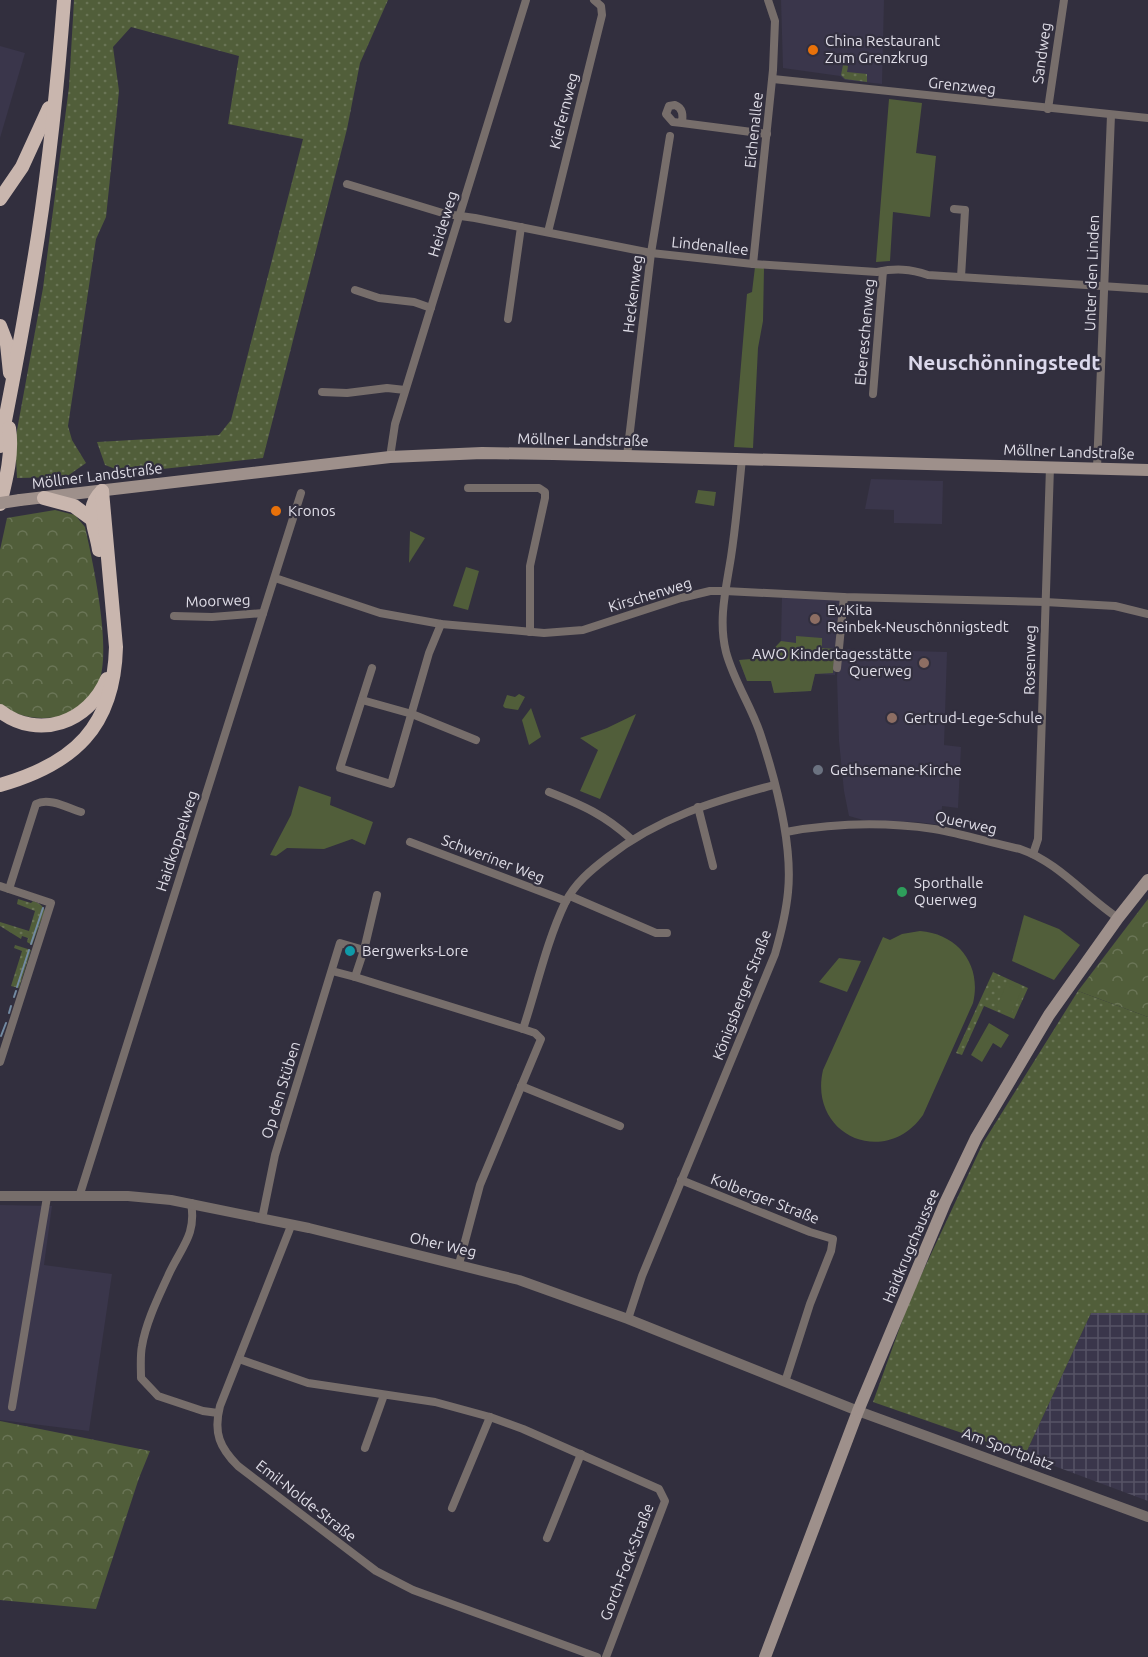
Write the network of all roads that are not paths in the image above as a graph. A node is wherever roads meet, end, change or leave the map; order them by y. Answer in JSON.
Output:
{"nodes":[{"id":1,"x":64,"y":0,"type":"edge"},
{"id":2,"x":526,"y":0,"type":"edge"},
{"id":3,"x":594,"y":0,"type":"edge"},
{"id":4,"x":768,"y":0,"type":"edge"},
{"id":5,"x":1064,"y":0,"type":"edge"},
{"id":6,"x":773,"y":79,"type":"junction"},
{"id":7,"x":55,"y":95,"type":"junction"},
{"id":8,"x":1048,"y":109,"type":"junction"},
{"id":9,"x":1111,"y":115,"type":"junction"},
{"id":10,"x":1148,"y":118,"type":"edge"},
{"id":11,"x":682,"y":123,"type":"dead end"},
{"id":12,"x":767,"y":134,"type":"junction"},
{"id":13,"x":670,"y":136,"type":"dead end"},
{"id":14,"x":347,"y":184,"type":"dead end"},
{"id":15,"x":0,"y":199,"type":"edge"},
{"id":16,"x":954,"y":209,"type":"dead end"},
{"id":17,"x":459,"y":216,"type":"junction"},
{"id":18,"x":521,"y":227,"type":"junction"},
{"id":19,"x":548,"y":232,"type":"junction"},
{"id":20,"x":651,"y":254,"type":"junction"},
{"id":21,"x":753,"y":264,"type":"junction"},
{"id":22,"x":883,"y":271,"type":"junction"},
{"id":23,"x":961,"y":277,"type":"junction"},
{"id":24,"x":1105,"y":285,"type":"junction"},
{"id":25,"x":1148,"y":289,"type":"edge"},
{"id":26,"x":355,"y":290,"type":"dead end"},
{"id":27,"x":431,"y":308,"type":"junction"},
{"id":28,"x":508,"y":319,"type":"dead end"},
{"id":29,"x":0,"y":326,"type":"edge"},
{"id":30,"x":12,"y":387,"type":"junction"},
{"id":31,"x":405,"y":390,"type":"junction"},
{"id":32,"x":322,"y":392,"type":"dead end"},
{"id":33,"x":873,"y":394,"type":"dead end"},
{"id":34,"x":7,"y":414,"type":"junction"},
{"id":35,"x":0,"y":446,"type":"edge"},
{"id":36,"x":627,"y":456,"type":"junction"},
{"id":37,"x":390,"y":457,"type":"junction"},
{"id":38,"x":742,"y":458,"type":"junction"},
{"id":39,"x":1050,"y":467,"type":"junction"},
{"id":40,"x":1097,"y":468,"type":"junction"},
{"id":41,"x":1148,"y":470,"type":"edge"},
{"id":42,"x":468,"y":488,"type":"dead end"},
{"id":43,"x":102,"y":491,"type":"junction"},
{"id":44,"x":301,"y":493,"type":"dead end"},
{"id":45,"x":44,"y":498,"type":"junction"},
{"id":46,"x":0,"y":504,"type":"edge"},
{"id":47,"x":93,"y":520,"type":"junction"},
{"id":48,"x":275,"y":578,"type":"junction"},
{"id":49,"x":725,"y":591,"type":"junction"},
{"id":50,"x":844,"y":597,"type":"junction"},
{"id":51,"x":1045,"y":602,"type":"junction"},
{"id":52,"x":263,"y":613,"type":"junction"},
{"id":53,"x":1148,"y":614,"type":"edge"},
{"id":54,"x":174,"y":616,"type":"dead end"},
{"id":55,"x":441,"y":624,"type":"junction"},
{"id":56,"x":530,"y":633,"type":"junction"},
{"id":57,"x":372,"y":668,"type":"dead end"},
{"id":58,"x":837,"y":668,"type":"dead end"},
{"id":59,"x":362,"y":700,"type":"junction"},
{"id":60,"x":0,"y":711,"type":"edge"},
{"id":61,"x":412,"y":714,"type":"junction"},
{"id":62,"x":476,"y":740,"type":"dead end"},
{"id":63,"x":0,"y":785,"type":"edge"},
{"id":64,"x":774,"y":785,"type":"junction"},
{"id":65,"x":549,"y":792,"type":"dead end"},
{"id":66,"x":698,"y":807,"type":"junction"},
{"id":67,"x":81,"y":812,"type":"dead end"},
{"id":68,"x":786,"y":832,"type":"junction"},
{"id":69,"x":631,"y":839,"type":"junction"},
{"id":70,"x":410,"y":842,"type":"dead end"},
{"id":71,"x":1034,"y":854,"type":"junction"},
{"id":72,"x":713,"y":866,"type":"dead end"},
{"id":73,"x":1148,"y":880,"type":"edge"},
{"id":74,"x":4,"y":887,"type":"edge"},
{"id":75,"x":377,"y":895,"type":"dead end"},
{"id":76,"x":568,"y":899,"type":"junction"},
{"id":77,"x":1118,"y":918,"type":"junction"},
{"id":78,"x":667,"y":933,"type":"dead end"},
{"id":79,"x":364,"y":950,"type":"junction"},
{"id":80,"x":332,"y":971,"type":"junction"},
{"id":81,"x":355,"y":977,"type":"junction"},
{"id":82,"x":523,"y":1029,"type":"junction"},
{"id":83,"x":0,"y":1062,"type":"edge"},
{"id":84,"x":522,"y":1086,"type":"junction"},
{"id":85,"x":620,"y":1126,"type":"dead end"},
{"id":86,"x":681,"y":1180,"type":"junction"},
{"id":87,"x":0,"y":1196,"type":"edge"},
{"id":88,"x":47,"y":1197,"type":"junction"},
{"id":89,"x":79,"y":1197,"type":"junction"},
{"id":90,"x":191,"y":1203,"type":"junction"},
{"id":91,"x":262,"y":1219,"type":"junction"},
{"id":92,"x":291,"y":1226,"type":"junction"},
{"id":93,"x":459,"y":1264,"type":"junction"},
{"id":94,"x":628,"y":1319,"type":"junction"},
{"id":95,"x":239,"y":1359,"type":"junction"},
{"id":96,"x":785,"y":1382,"type":"junction"},
{"id":97,"x":384,"y":1395,"type":"junction"},
{"id":98,"x":12,"y":1407,"type":"dead end"},
{"id":99,"x":858,"y":1411,"type":"junction"},
{"id":100,"x":218,"y":1413,"type":"junction"},
{"id":101,"x":490,"y":1417,"type":"junction"},
{"id":102,"x":364,"y":1448,"type":"dead end"},
{"id":103,"x":581,"y":1454,"type":"junction"},
{"id":104,"x":452,"y":1508,"type":"dead end"},
{"id":105,"x":1148,"y":1517,"type":"edge"},
{"id":106,"x":547,"y":1538,"type":"dead end"},
{"id":107,"x":597,"y":1657,"type":"edge"},
{"id":108,"x":606,"y":1657,"type":"edge"},
{"id":109,"x":765,"y":1657,"type":"edge"}],
"edges":[{"from":1,"to":7,"type":"highway"},
{"from":2,"to":17,"type":"street","name":"Heideweg"},
{"from":3,"to":19,"type":"street","name":"Kiefernweg"},
{"from":4,"to":6,"type":"street","name":"Eichenallee"},
{"from":5,"to":8,"type":"street","name":"Sandweg"},
{"from":6,"to":8,"type":"street","name":"Grenzweg"},
{"from":6,"to":12,"type":"street","name":"Eichenallee"},
{"from":7,"to":15,"type":"highway"},
{"from":7,"to":30,"type":"highway"},
{"from":8,"to":9,"type":"street","name":"Grenzweg"},
{"from":9,"to":10,"type":"street","name":"Grenzweg"},
{"from":9,"to":24,"type":"street","name":"Unter den Linden"},
{"from":11,"to":12,"type":"street"},
{"from":12,"to":21,"type":"street","name":"Eichenallee"},
{"from":13,"to":20,"type":"street","name":"Heckenweg"},
{"from":14,"to":17,"type":"street","name":"Lindenallee"},
{"from":16,"to":23,"type":"street"},
{"from":17,"to":18,"type":"street","name":"Lindenallee"},
{"from":17,"to":27,"type":"street","name":"Heideweg"},
{"from":18,"to":19,"type":"street","name":"Lindenallee"},
{"from":18,"to":28,"type":"street"},
{"from":19,"to":20,"type":"street","name":"Lindenallee"},
{"from":20,"to":21,"type":"street","name":"Lindenallee"},
{"from":20,"to":36,"type":"street","name":"Heckenweg"},
{"from":21,"to":22,"type":"street","name":"Lindenallee"},
{"from":22,"to":23,"type":"street","name":"Lindenallee"},
{"from":22,"to":33,"type":"street","name":"Ebereschenweg"},
{"from":23,"to":24,"type":"street","name":"Lindenallee"},
{"from":24,"to":25,"type":"street","name":"Lindenallee"},
{"from":24,"to":40,"type":"street","name":"Unter den Linden"},
{"from":26,"to":27,"type":"street"},
{"from":27,"to":31,"type":"street","name":"Heideweg"},
{"from":29,"to":30,"type":"highway"},
{"from":30,"to":34,"type":"highway"},
{"from":31,"to":32,"type":"street"},
{"from":31,"to":37,"type":"street","name":"Heideweg"},
{"from":34,"to":35,"type":"highway"},
{"from":34,"to":46,"type":"highway"},
{"from":36,"to":37,"type":"main road","name":"Möllner Landstraße"},
{"from":36,"to":38,"type":"main road","name":"Möllner Landstraße"},
{"from":37,"to":43,"type":"main road","name":"Möllner Landstraße"},
{"from":38,"to":39,"type":"main road","name":"Möllner Landstraße"},
{"from":38,"to":49,"type":"street","name":"Königsberger Straße"},
{"from":39,"to":40,"type":"main road","name":"Möllner Landstraße"},
{"from":39,"to":51,"type":"street","name":"Rosenweg"},
{"from":40,"to":41,"type":"main road","name":"Möllner Landstraße"},
{"from":42,"to":56,"type":"street"},
{"from":43,"to":45,"type":"main road","name":"Möllner Landstraße"},
{"from":43,"to":47,"type":"highway"},
{"from":43,"to":63,"type":"highway"},
{"from":44,"to":48,"type":"street","name":"Haidkoppelweg"},
{"from":45,"to":46,"type":"main road","name":"Möllner Landstraße","bridge":true},
{"from":45,"to":47,"type":"highway"},
{"from":47,"to":60,"type":"highway"},
{"from":48,"to":52,"type":"street","name":"Haidkoppelweg"},
{"from":48,"to":55,"type":"street","name":"Kirschenweg"},
{"from":49,"to":50,"type":"street","name":"Kirschenweg"},
{"from":49,"to":56,"type":"street","name":"Kirschenweg"},
{"from":49,"to":64,"type":"street","name":"Königsberger Straße"},
{"from":50,"to":51,"type":"street","name":"Kirschenweg"},
{"from":50,"to":58,"type":"street"},
{"from":51,"to":53,"type":"street","name":"Kirschenweg"},
{"from":51,"to":71,"type":"street","name":"Rosenweg"},
{"from":52,"to":54,"type":"street","name":"Moorweg"},
{"from":52,"to":89,"type":"street","name":"Haidkoppelweg"},
{"from":55,"to":56,"type":"street","name":"Kirschenweg"},
{"from":55,"to":61,"type":"street"},
{"from":57,"to":59,"type":"street"},
{"from":59,"to":61,"type":"street"},
{"from":59,"to":61,"type":"street"},
{"from":61,"to":62,"type":"street"},
{"from":64,"to":66,"type":"street"},
{"from":64,"to":68,"type":"street","name":"Königsberger Straße"},
{"from":65,"to":69,"type":"street"},
{"from":66,"to":69,"type":"street"},
{"from":66,"to":72,"type":"street"},
{"from":67,"to":74,"type":"street"},
{"from":68,"to":71,"type":"street","name":"Querweg"},
{"from":68,"to":86,"type":"street","name":"Königsberger Straße"},
{"from":69,"to":76,"type":"street"},
{"from":70,"to":76,"type":"street","name":"Schweriner Weg"},
{"from":71,"to":77,"type":"street","name":"Querweg"},
{"from":73,"to":77,"type":"main road","name":"Haidkrugchaussee"},
{"from":74,"to":83,"type":"street"},
{"from":75,"to":79,"type":"street"},
{"from":76,"to":78,"type":"street","name":"Schweriner Weg"},
{"from":76,"to":82,"type":"street"},
{"from":77,"to":99,"type":"main road","name":"Haidkrugchaussee"},
{"from":79,"to":80,"type":"street","name":"Op den Stüben"},
{"from":79,"to":81,"type":"street"},
{"from":80,"to":81,"type":"street"},
{"from":80,"to":91,"type":"street","name":"Op den Stüben"},
{"from":81,"to":82,"type":"street"},
{"from":82,"to":84,"type":"street"},
{"from":84,"to":85,"type":"street"},
{"from":84,"to":93,"type":"street"},
{"from":86,"to":94,"type":"street","name":"Königsberger Straße"},
{"from":86,"to":96,"type":"street","name":"Kolberger Straße"},
{"from":87,"to":88,"type":"street","name":"Oher Weg"},
{"from":88,"to":89,"type":"street","name":"Oher Weg"},
{"from":88,"to":98,"type":"street"},
{"from":89,"to":90,"type":"street","name":"Oher Weg"},
{"from":90,"to":91,"type":"street","name":"Oher Weg"},
{"from":90,"to":100,"type":"street"},
{"from":91,"to":92,"type":"street","name":"Oher Weg"},
{"from":92,"to":93,"type":"street","name":"Oher Weg"},
{"from":92,"to":95,"type":"street","name":"Emil-Nolde-Straße"},
{"from":93,"to":94,"type":"street","name":"Oher Weg"},
{"from":94,"to":96,"type":"street","name":"Oher Weg"},
{"from":95,"to":97,"type":"street","name":"Gorch-Fock-Straße"},
{"from":95,"to":100,"type":"street","name":"Emil-Nolde-Straße"},
{"from":96,"to":99,"type":"street","name":"Oher Weg"},
{"from":97,"to":101,"type":"street","name":"Gorch-Fock-Straße"},
{"from":97,"to":102,"type":"street"},
{"from":99,"to":105,"type":"street","name":"Am Sportplatz"},
{"from":99,"to":109,"type":"main road","name":"Haidkrugchaussee"},
{"from":100,"to":107,"type":"street","name":"Emil-Nolde-Straße"},
{"from":101,"to":103,"type":"street","name":"Gorch-Fock-Straße"},
{"from":101,"to":104,"type":"street"},
{"from":103,"to":106,"type":"street"},
{"from":103,"to":108,"type":"street","name":"Gorch-Fock-Straße"}]}
